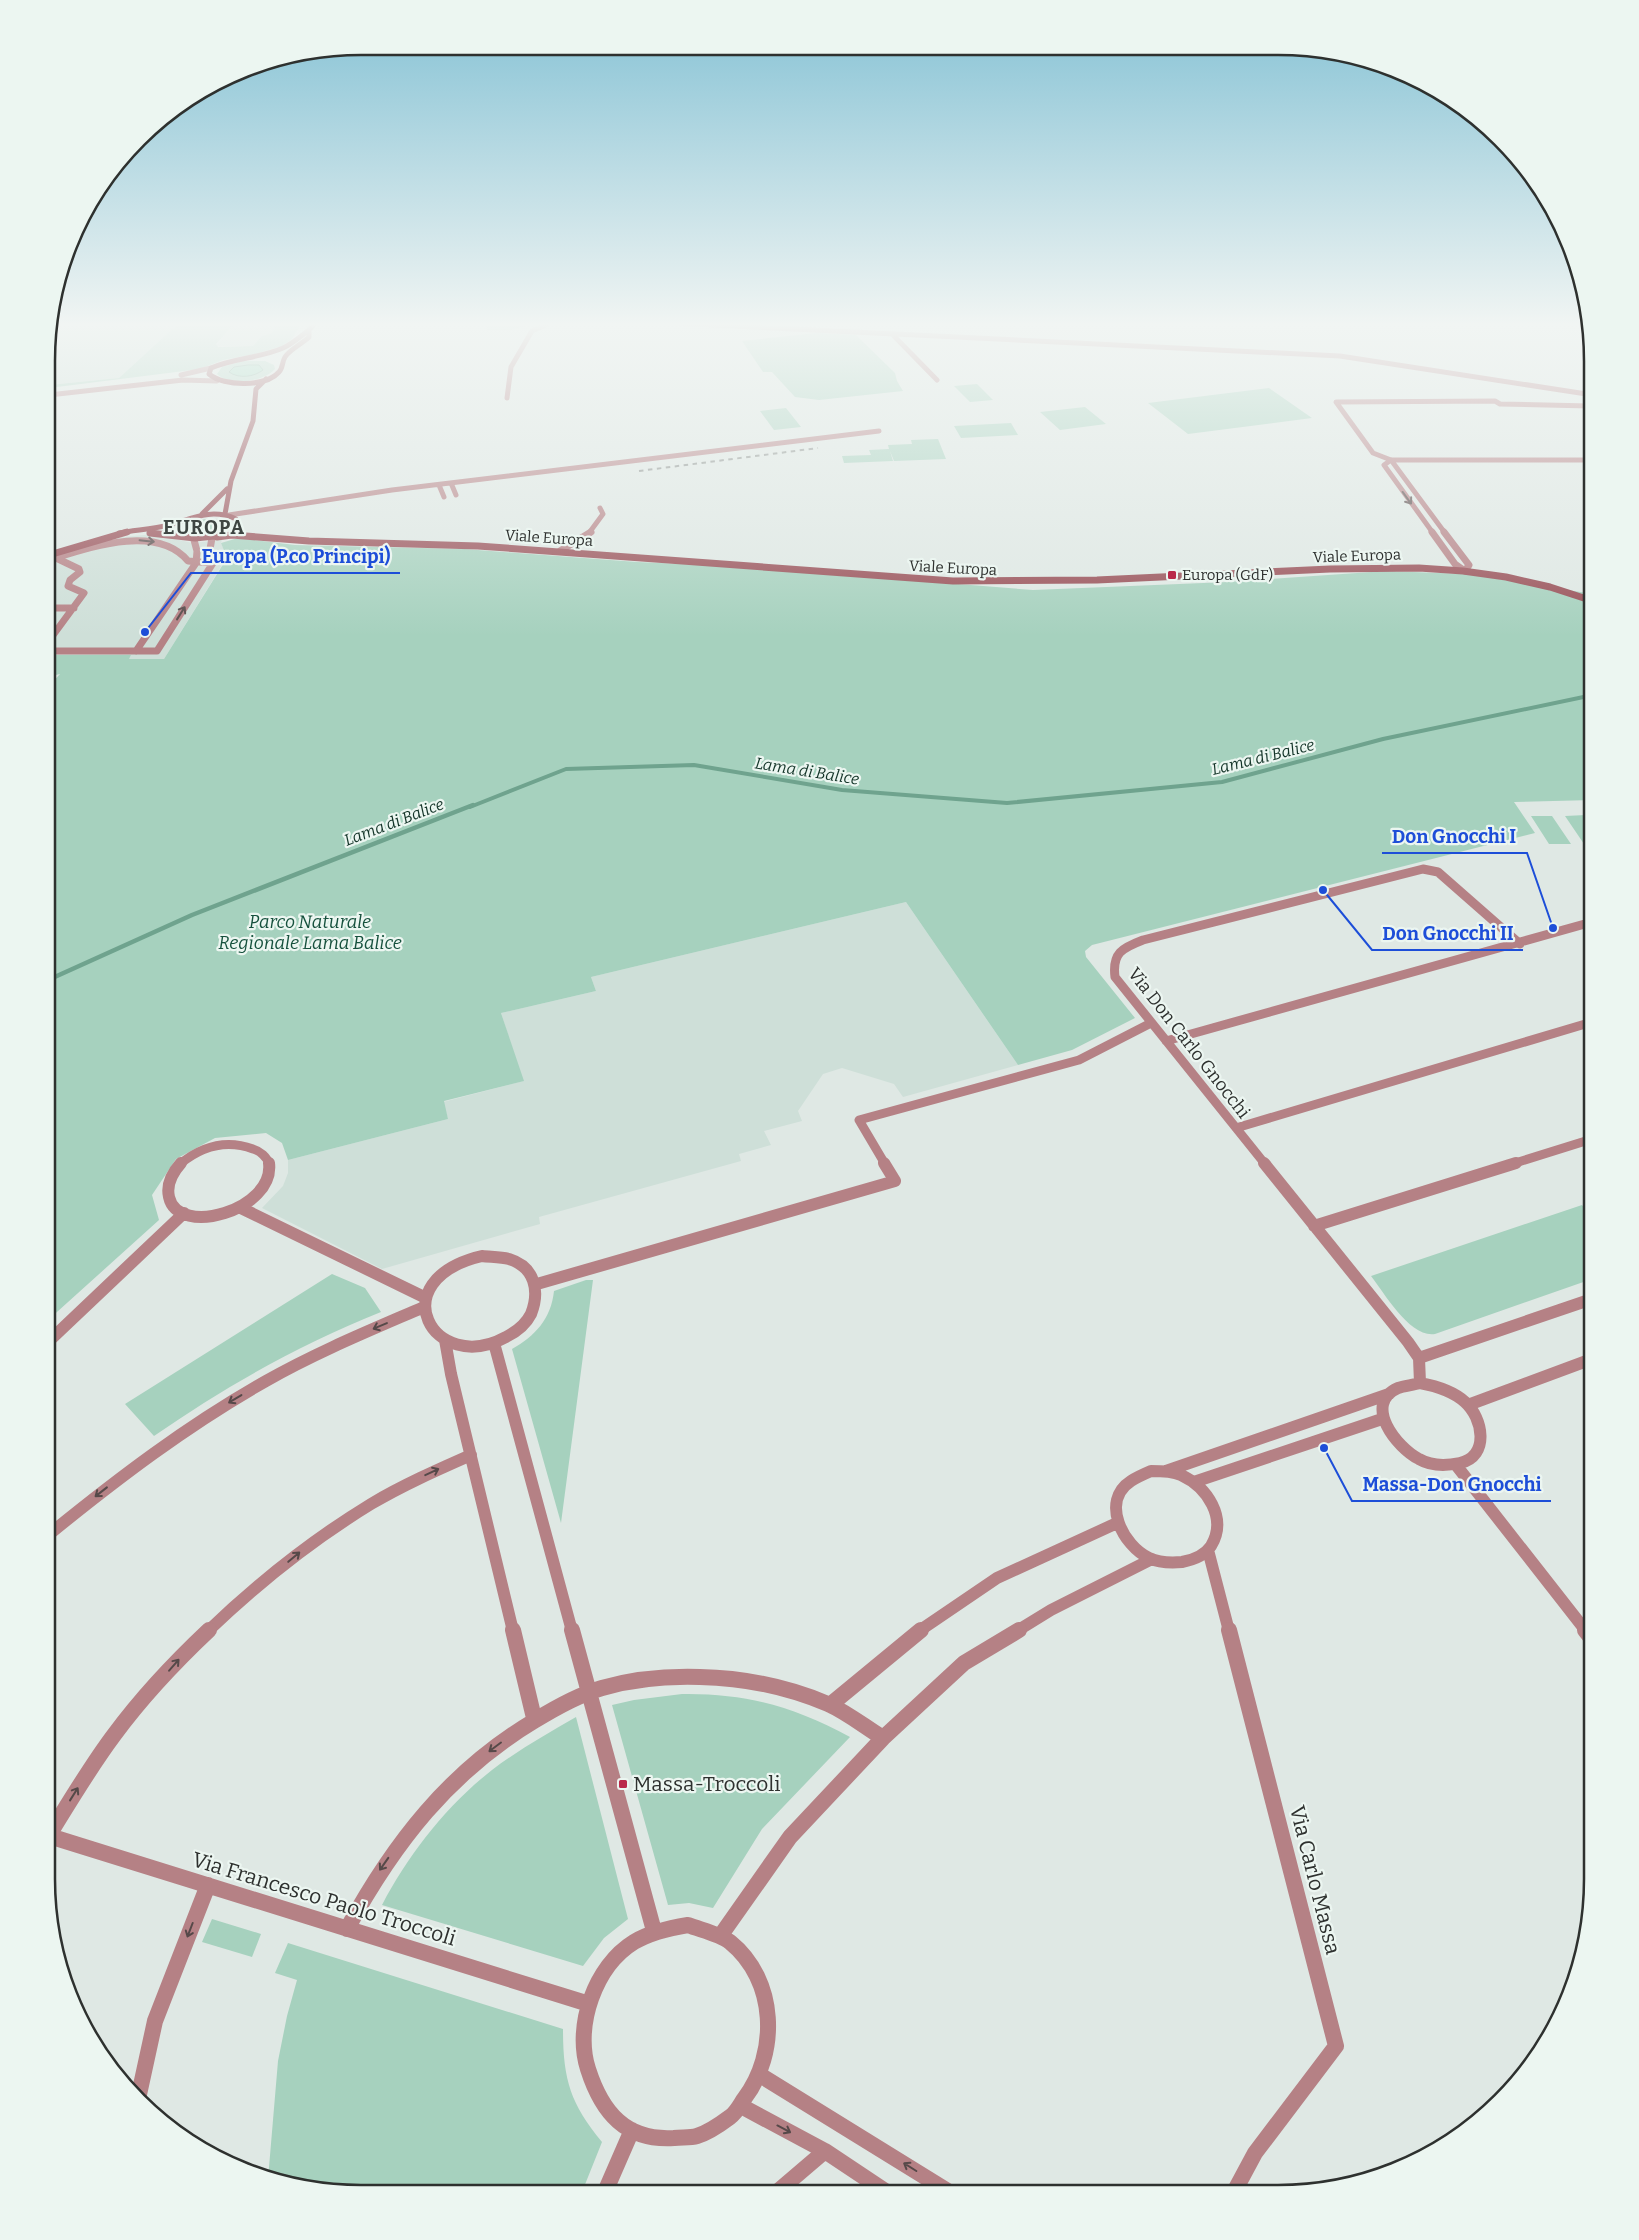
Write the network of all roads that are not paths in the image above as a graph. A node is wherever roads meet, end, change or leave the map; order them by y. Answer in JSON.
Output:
{"nodes":[{"id":1,"x":251,"y":428,"type":"edge"},
{"id":2,"x":1355,"y":428,"type":"edge"},
{"id":3,"x":879,"y":431,"type":"dead end"},
{"id":4,"x":1390,"y":460,"type":"junction"},
{"id":5,"x":1584,"y":460,"type":"edge"},
{"id":6,"x":451,"y":483,"type":"junction"},
{"id":7,"x":439,"y":485,"type":"junction"},
{"id":8,"x":228,"y":488,"type":"junction"},
{"id":9,"x":456,"y":495,"type":"dead end"},
{"id":10,"x":444,"y":497,"type":"dead end"},
{"id":11,"x":298,"y":504,"type":"junction"},
{"id":12,"x":600,"y":508,"type":"dead end"},
{"id":13,"x":201,"y":514,"type":"junction"},
{"id":14,"x":227,"y":514,"type":"junction"},
{"id":15,"x":177,"y":523,"type":"junction"},
{"id":16,"x":237,"y":524,"type":"junction"},
{"id":17,"x":174,"y":534,"type":"junction"},
{"id":18,"x":107,"y":537,"type":"junction"},
{"id":19,"x":214,"y":538,"type":"junction"},
{"id":20,"x":194,"y":540,"type":"junction"},
{"id":21,"x":309,"y":541,"type":"junction"},
{"id":22,"x":560,"y":551,"type":"junction"},
{"id":23,"x":55,"y":553,"type":"edge"},
{"id":24,"x":58,"y":558,"type":"junction"},
{"id":25,"x":55,"y":559,"type":"edge"},
{"id":26,"x":196,"y":563,"type":"junction"},
{"id":27,"x":213,"y":563,"type":"junction"},
{"id":28,"x":1465,"y":570,"type":"junction"},
{"id":29,"x":1584,"y":598,"type":"edge"},
{"id":30,"x":55,"y":608,"type":"edge"},
{"id":31,"x":74,"y":608,"type":"junction"},
{"id":32,"x":151,"y":628,"type":"junction"},
{"id":33,"x":172,"y":628,"type":"junction"},
{"id":34,"x":55,"y":633,"type":"edge"},
{"id":35,"x":136,"y":651,"type":"junction"},
{"id":36,"x":55,"y":652,"type":"edge"},
{"id":37,"x":1584,"y":924,"type":"edge"},
{"id":38,"x":1520,"y":944,"type":"junction"},
{"id":39,"x":1151,"y":1023,"type":"junction"},
{"id":40,"x":1584,"y":1024,"type":"edge"},
{"id":41,"x":1166,"y":1041,"type":"junction"},
{"id":42,"x":1236,"y":1128,"type":"junction"},
{"id":43,"x":1584,"y":1141,"type":"edge"},
{"id":44,"x":240,"y":1208,"type":"junction"},
{"id":45,"x":184,"y":1213,"type":"junction"},
{"id":46,"x":1314,"y":1226,"type":"junction"},
{"id":47,"x":537,"y":1284,"type":"junction"},
{"id":48,"x":1584,"y":1302,"type":"edge"},
{"id":49,"x":425,"y":1303,"type":"junction"},
{"id":50,"x":55,"y":1334,"type":"edge"},
{"id":51,"x":445,"y":1340,"type":"junction"},
{"id":52,"x":494,"y":1343,"type":"junction"},
{"id":53,"x":1419,"y":1358,"type":"junction"},
{"id":54,"x":1584,"y":1362,"type":"edge"},
{"id":55,"x":1420,"y":1383,"type":"junction"},
{"id":56,"x":1389,"y":1394,"type":"junction"},
{"id":57,"x":1468,"y":1405,"type":"junction"},
{"id":58,"x":1382,"y":1419,"type":"junction"},
{"id":59,"x":470,"y":1455,"type":"junction"},
{"id":60,"x":1456,"y":1465,"type":"junction"},
{"id":61,"x":1166,"y":1471,"type":"junction"},
{"id":62,"x":1194,"y":1482,"type":"junction"},
{"id":63,"x":1117,"y":1523,"type":"junction"},
{"id":64,"x":55,"y":1530,"type":"edge"},
{"id":65,"x":1208,"y":1550,"type":"junction"},
{"id":66,"x":1152,"y":1559,"type":"junction"},
{"id":67,"x":1584,"y":1629,"type":"edge"},
{"id":68,"x":589,"y":1692,"type":"junction"},
{"id":69,"x":830,"y":1705,"type":"junction"},
{"id":70,"x":534,"y":1718,"type":"junction"},
{"id":71,"x":883,"y":1738,"type":"junction"},
{"id":72,"x":55,"y":1824,"type":"edge"},
{"id":73,"x":55,"y":1837,"type":"edge"},
{"id":74,"x":208,"y":1885,"type":"junction"},
{"id":75,"x":347,"y":1929,"type":"junction"},
{"id":76,"x":654,"y":1931,"type":"junction"},
{"id":77,"x":721,"y":1935,"type":"junction"},
{"id":78,"x":589,"y":2004,"type":"junction"},
{"id":79,"x":760,"y":2075,"type":"junction"},
{"id":80,"x":140,"y":2090,"type":"edge"},
{"id":81,"x":741,"y":2106,"type":"junction"},
{"id":82,"x":632,"y":2130,"type":"junction"},
{"id":83,"x":824,"y":2151,"type":"junction"},
{"id":84,"x":608,"y":2185,"type":"edge"},
{"id":85,"x":785,"y":2185,"type":"edge"},
{"id":86,"x":876,"y":2185,"type":"edge"},
{"id":87,"x":939,"y":2185,"type":"edge"},
{"id":88,"x":1238,"y":2185,"type":"edge"}],
"edges":[{"from":1,"to":8,"type":"main road"},
{"from":2,"to":4,"type":"street"},
{"from":3,"to":6,"type":"street"},
{"from":4,"to":5,"type":"street"},
{"from":4,"to":28,"type":"street"},
{"from":4,"to":28,"type":"street","one_way":true},
{"from":6,"to":7,"type":"street"},
{"from":6,"to":9,"type":"street"},
{"from":7,"to":10,"type":"street"},
{"from":7,"to":11,"type":"street"},
{"from":8,"to":13,"type":"main road"},
{"from":8,"to":14,"type":"main road"},
{"from":11,"to":14,"type":"street"},
{"from":11,"to":16,"type":"street"},
{"from":12,"to":22,"type":"street"},
{"from":13,"to":14,"type":"main road"},
{"from":13,"to":15,"type":"main road"},
{"from":14,"to":16,"type":"main road"},
{"from":15,"to":17,"type":"main road"},
{"from":15,"to":18,"type":"main road"},
{"from":16,"to":19,"type":"main road"},
{"from":16,"to":21,"type":"main road","name":"Viale Europa"},
{"from":17,"to":18,"type":"main road"},
{"from":17,"to":20,"type":"main road"},
{"from":18,"to":23,"type":"main road"},
{"from":19,"to":20,"type":"main road","name":"Viale Europa"},
{"from":19,"to":21,"type":"main road","name":"Viale Europa"},
{"from":19,"to":27,"type":"street"},
{"from":20,"to":26,"type":"street"},
{"from":21,"to":22,"type":"main road","name":"Viale Europa"},
{"from":22,"to":28,"type":"main road","name":"Viale Europa"},
{"from":24,"to":25,"type":"street"},
{"from":24,"to":26,"type":"street","one_way":true},
{"from":24,"to":31,"type":"street"},
{"from":26,"to":27,"type":"street"},
{"from":26,"to":32,"type":"street"},
{"from":33,"to":27,"type":"street","one_way":true},
{"from":28,"to":29,"type":"main road","name":"Viale Europa"},
{"from":30,"to":31,"type":"street"},
{"from":31,"to":34,"type":"street"},
{"from":32,"to":33,"type":"street"},
{"from":32,"to":35,"type":"street"},
{"from":33,"to":35,"type":"street"},
{"from":35,"to":36,"type":"street"},
{"from":37,"to":38,"type":"street"},
{"from":38,"to":39,"type":"street","name":"Via Don Carlo Gnocchi"},
{"from":38,"to":41,"type":"street"},
{"from":39,"to":41,"type":"street","name":"Via Don Carlo Gnocchi"},
{"from":39,"to":47,"type":"street"},
{"from":40,"to":42,"type":"street"},
{"from":41,"to":42,"type":"street","name":"Via Don Carlo Gnocchi"},
{"from":42,"to":46,"type":"street","name":"Via Don Carlo Gnocchi"},
{"from":43,"to":46,"type":"street"},
{"from":44,"to":45,"type":"street"},
{"from":44,"to":45,"type":"street"},
{"from":44,"to":49,"type":"street"},
{"from":45,"to":50,"type":"street"},
{"from":46,"to":53,"type":"street","name":"Via Don Carlo Gnocchi"},
{"from":47,"to":49,"type":"street"},
{"from":47,"to":52,"type":"street"},
{"from":48,"to":53,"type":"street"},
{"from":49,"to":51,"type":"street"},
{"from":49,"to":64,"type":"street","one_way":true},
{"from":51,"to":52,"type":"street"},
{"from":51,"to":59,"type":"street"},
{"from":52,"to":68,"type":"street"},
{"from":53,"to":55,"type":"street"},
{"from":54,"to":57,"type":"street"},
{"from":55,"to":56,"type":"street"},
{"from":55,"to":57,"type":"street"},
{"from":56,"to":58,"type":"street"},
{"from":56,"to":61,"type":"street"},
{"from":57,"to":60,"type":"street"},
{"from":58,"to":60,"type":"street"},
{"from":58,"to":62,"type":"street"},
{"from":59,"to":70,"type":"street"},
{"from":72,"to":59,"type":"street","one_way":true},
{"from":60,"to":67,"type":"street"},
{"from":61,"to":62,"type":"street"},
{"from":61,"to":63,"type":"street"},
{"from":62,"to":65,"type":"street"},
{"from":63,"to":66,"type":"street"},
{"from":63,"to":69,"type":"street"},
{"from":65,"to":66,"type":"street"},
{"from":65,"to":88,"type":"street","name":"Via Carlo Massa"},
{"from":66,"to":71,"type":"street"},
{"from":68,"to":69,"type":"street"},
{"from":68,"to":70,"type":"street"},
{"from":68,"to":76,"type":"street"},
{"from":69,"to":71,"type":"street"},
{"from":70,"to":75,"type":"street","one_way":true},
{"from":71,"to":77,"type":"street"},
{"from":73,"to":74,"type":"street","name":"Via Francesco Paolo Troccoli"},
{"from":74,"to":75,"type":"street","name":"Via Francesco Paolo Troccoli"},
{"from":74,"to":80,"type":"street","one_way":true},
{"from":75,"to":78,"type":"street","name":"Via Francesco Paolo Troccoli"},
{"from":76,"to":77,"type":"street"},
{"from":76,"to":78,"type":"street"},
{"from":77,"to":79,"type":"street"},
{"from":78,"to":82,"type":"street"},
{"from":79,"to":81,"type":"street"},
{"from":87,"to":79,"type":"street","one_way":true},
{"from":81,"to":82,"type":"street"},
{"from":81,"to":83,"type":"street","one_way":true},
{"from":82,"to":84,"type":"street"},
{"from":83,"to":85,"type":"street"},
{"from":83,"to":86,"type":"street"}]}
